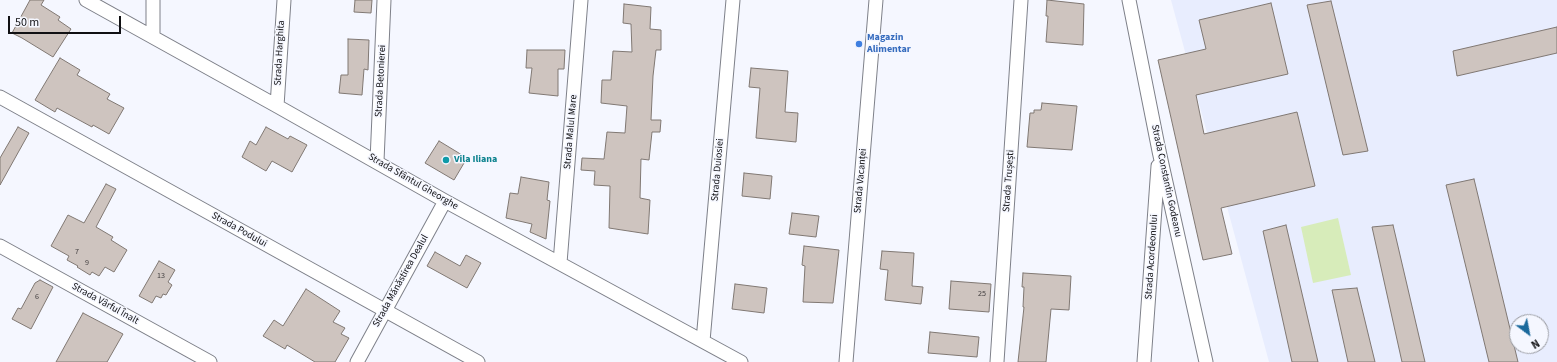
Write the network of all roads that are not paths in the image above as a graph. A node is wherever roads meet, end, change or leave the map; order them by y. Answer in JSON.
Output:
{"nodes":[{"id":1,"x":86,"y":0,"type":"edge"},
{"id":2,"x":153,"y":0,"type":"edge"},
{"id":3,"x":284,"y":0,"type":"edge"},
{"id":4,"x":384,"y":0,"type":"edge"},
{"id":5,"x":581,"y":0,"type":"edge"},
{"id":6,"x":733,"y":0,"type":"edge"},
{"id":7,"x":876,"y":0,"type":"edge"},
{"id":8,"x":1021,"y":0,"type":"edge"},
{"id":9,"x":1129,"y":0,"type":"edge"},
{"id":10,"x":153,"y":37,"type":"junction"},
{"id":11,"x":0,"y":97,"type":"edge"},
{"id":12,"x":278,"y":106,"type":"junction"},
{"id":13,"x":1159,"y":151,"type":"junction"},
{"id":14,"x":377,"y":161,"type":"junction"},
{"id":15,"x":445,"y":200,"type":"junction"},
{"id":16,"x":0,"y":246,"type":"edge"},
{"id":17,"x":560,"y":263,"type":"junction"},
{"id":18,"x":385,"y":311,"type":"junction"},
{"id":19,"x":703,"y":341,"type":"junction"},
{"id":20,"x":210,"y":362,"type":"edge"},
{"id":21,"x":357,"y":362,"type":"edge"},
{"id":22,"x":478,"y":362,"type":"edge"},
{"id":23,"x":741,"y":362,"type":"edge"},
{"id":24,"x":846,"y":362,"type":"edge"},
{"id":25,"x":997,"y":362,"type":"edge"},
{"id":26,"x":1144,"y":362,"type":"edge"},
{"id":27,"x":1206,"y":362,"type":"edge"}],
"edges":[{"from":1,"to":10,"type":"street","name":"Strada Sfântul Gheorghe"},
{"from":2,"to":10,"type":"street"},
{"from":3,"to":12,"type":"street","name":"Strada Harghita"},
{"from":4,"to":14,"type":"street","name":"Strada Betonierei"},
{"from":5,"to":17,"type":"street","name":"Strada Malul Mare"},
{"from":6,"to":19,"type":"street","name":"Strada Duiosiei"},
{"from":7,"to":24,"type":"street","name":"Strada Vacanței"},
{"from":8,"to":25,"type":"street","name":"Strada Trușești"},
{"from":9,"to":13,"type":"street","name":"Strada Constantin Godeanu"},
{"from":10,"to":12,"type":"street","name":"Strada Sfântul Gheorghe"},
{"from":11,"to":18,"type":"street","name":"Strada Podului"},
{"from":12,"to":14,"type":"street","name":"Strada Sfântul Gheorghe"},
{"from":13,"to":26,"type":"street","name":"Strada Acordeonului"},
{"from":13,"to":27,"type":"street","name":"Strada Constantin Godeanu"},
{"from":14,"to":15,"type":"street","name":"Strada Sfântul Gheorghe"},
{"from":15,"to":17,"type":"street","name":"Strada Sfântul Gheorghe"},
{"from":15,"to":18,"type":"street","name":"Strada Mănăstirea Dealul"},
{"from":16,"to":20,"type":"street","name":"Strada Vârful Înalt"},
{"from":17,"to":19,"type":"street","name":"Strada Sfântul Gheorghe"},
{"from":18,"to":21,"type":"street","name":"Strada Mănăstirea Dealul"},
{"from":18,"to":22,"type":"street","name":"Strada Podului"},
{"from":19,"to":23,"type":"street","name":"Strada Sfântul Gheorghe"}]}
